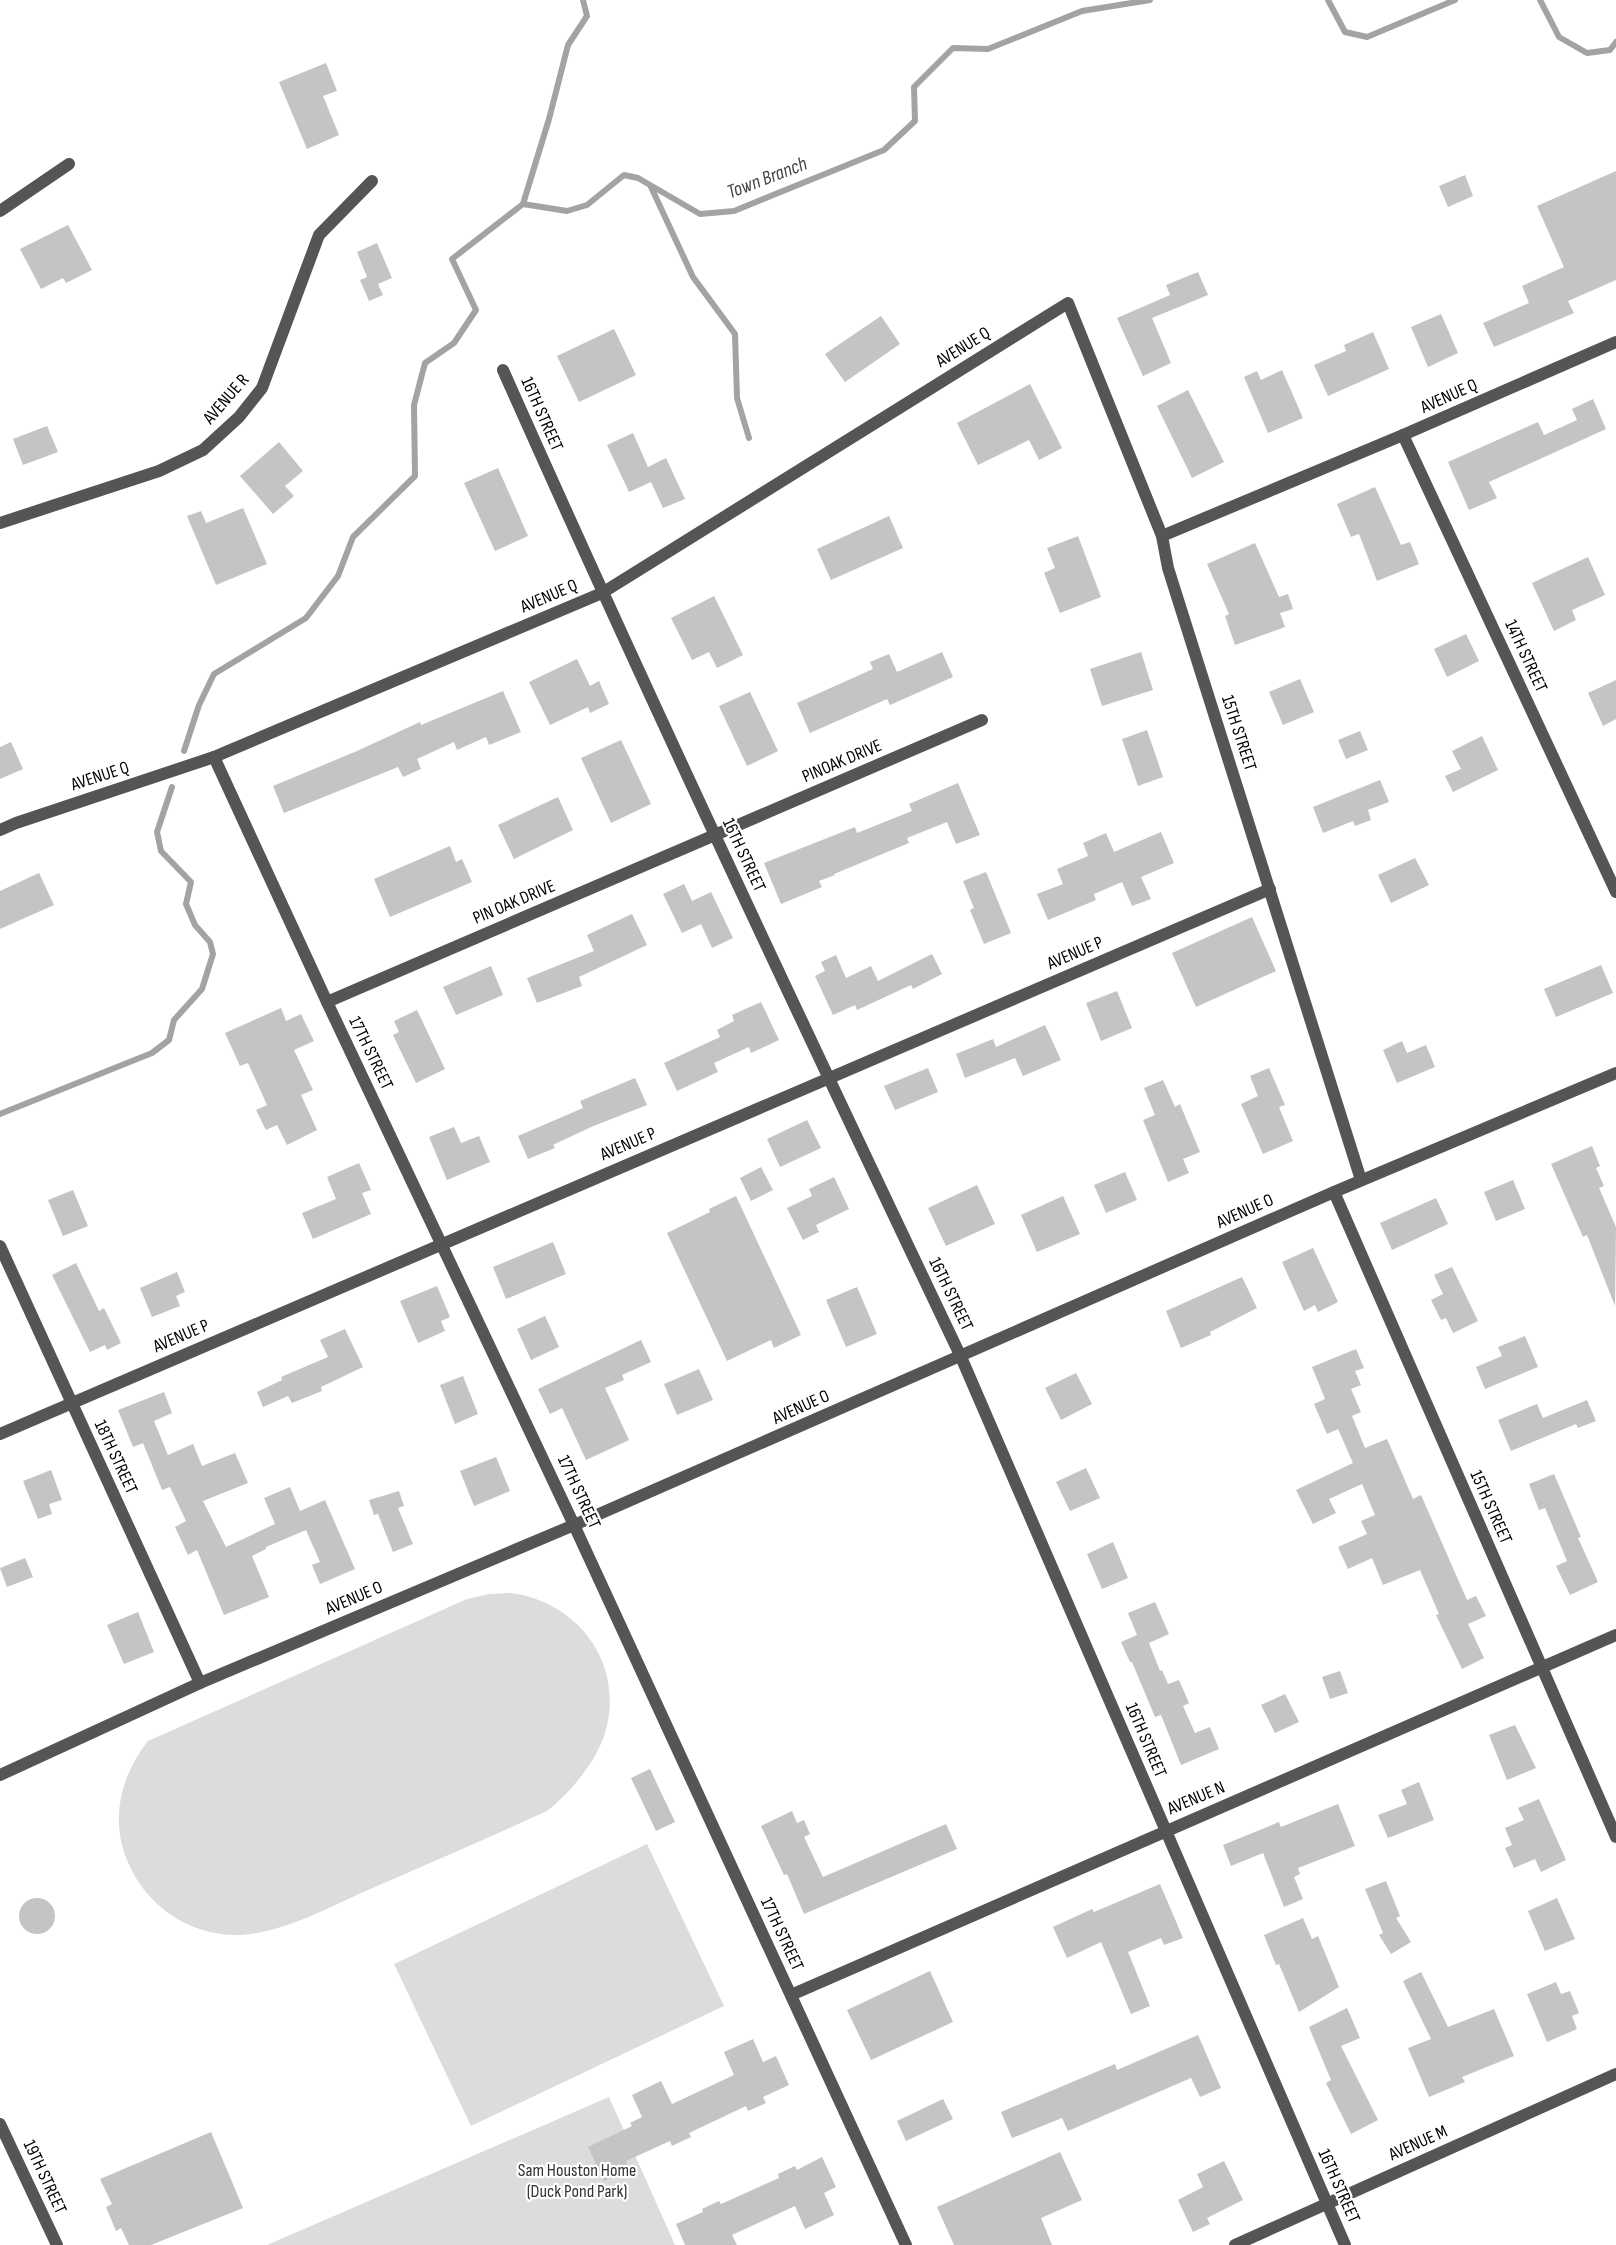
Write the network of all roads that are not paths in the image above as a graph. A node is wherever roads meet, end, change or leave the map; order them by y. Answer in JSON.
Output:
{"nodes":[{"id":1,"x":69,"y":164,"type":"dead end"},
{"id":2,"x":372,"y":181,"type":"dead end"},
{"id":3,"x":0,"y":211,"type":"edge"},
{"id":4,"x":1068,"y":303,"type":"joint"},
{"id":5,"x":1616,"y":342,"type":"edge"},
{"id":6,"x":502,"y":370,"type":"dead end"},
{"id":7,"x":1403,"y":435,"type":"junction"},
{"id":8,"x":0,"y":523,"type":"edge"},
{"id":9,"x":1162,"y":536,"type":"junction"},
{"id":10,"x":602,"y":593,"type":"junction"},
{"id":11,"x":982,"y":720,"type":"dead end"},
{"id":12,"x":214,"y":757,"type":"junction"},
{"id":13,"x":0,"y":830,"type":"edge"},
{"id":14,"x":715,"y":835,"type":"junction"},
{"id":15,"x":1270,"y":889,"type":"junction"},
{"id":16,"x":1616,"y":892,"type":"edge"},
{"id":17,"x":327,"y":1002,"type":"junction"},
{"id":18,"x":1616,"y":1072,"type":"edge"},
{"id":19,"x":828,"y":1078,"type":"junction"},
{"id":20,"x":1361,"y":1180,"type":"junction"},
{"id":21,"x":1334,"y":1192,"type":"junction"},
{"id":22,"x":442,"y":1243,"type":"junction"},
{"id":23,"x":0,"y":1245,"type":"edge"},
{"id":24,"x":961,"y":1357,"type":"junction"},
{"id":25,"x":72,"y":1402,"type":"junction"},
{"id":26,"x":0,"y":1434,"type":"edge"},
{"id":27,"x":574,"y":1525,"type":"junction"},
{"id":28,"x":1616,"y":1635,"type":"edge"},
{"id":29,"x":1542,"y":1669,"type":"junction"},
{"id":30,"x":200,"y":1683,"type":"junction"},
{"id":31,"x":0,"y":1775,"type":"edge"},
{"id":32,"x":1166,"y":1831,"type":"junction"},
{"id":33,"x":1616,"y":1837,"type":"edge"},
{"id":34,"x":791,"y":1995,"type":"junction"},
{"id":35,"x":1616,"y":2074,"type":"edge"},
{"id":36,"x":0,"y":2124,"type":"edge"},
{"id":37,"x":1327,"y":2204,"type":"junction"},
{"id":38,"x":57,"y":2245,"type":"edge"},
{"id":39,"x":906,"y":2245,"type":"edge"},
{"id":40,"x":1236,"y":2245,"type":"edge"},
{"id":41,"x":1345,"y":2245,"type":"edge"}],
"edges":[{"from":1,"to":3,"type":"street"},
{"from":2,"to":8,"type":"street","name":"AVENUE R"},
{"from":4,"to":9,"type":"street","name":"15TH STREET"},
{"from":4,"to":10,"type":"street","name":"AVENUE Q"},
{"from":5,"to":7,"type":"street","name":"AVENUE Q"},
{"from":6,"to":10,"type":"street","name":"16TH STREET"},
{"from":7,"to":9,"type":"street","name":"AVENUE Q"},
{"from":7,"to":16,"type":"street","name":"14TH STREET"},
{"from":9,"to":15,"type":"street","name":"15TH STREET"},
{"from":10,"to":12,"type":"street","name":"AVENUE Q"},
{"from":10,"to":14,"type":"street","name":"16TH STREET"},
{"from":11,"to":14,"type":"street","name":"PINOAK DRIVE"},
{"from":12,"to":13,"type":"street","name":"AVENUE Q"},
{"from":12,"to":17,"type":"street","name":"17TH STREET"},
{"from":14,"to":17,"type":"street","name":"PIN OAK DRIVE"},
{"from":14,"to":19,"type":"street","name":"16TH STREET"},
{"from":15,"to":19,"type":"street","name":"AVENUE P"},
{"from":15,"to":20,"type":"street","name":"15TH STREET"},
{"from":17,"to":22,"type":"street","name":"17TH STREET"},
{"from":18,"to":20,"type":"street","name":"AVENUE O"},
{"from":19,"to":22,"type":"street","name":"AVENUE P"},
{"from":19,"to":24,"type":"street","name":"16TH STREET"},
{"from":20,"to":21,"type":"street","name":"AVENUE O"},
{"from":21,"to":24,"type":"street","name":"AVENUE O"},
{"from":21,"to":29,"type":"street","name":"15TH STREET"},
{"from":22,"to":25,"type":"street","name":"AVENUE P"},
{"from":22,"to":27,"type":"street","name":"17TH STREET"},
{"from":23,"to":25,"type":"street","name":"18TH STREET"},
{"from":24,"to":27,"type":"street","name":"AVENUE O"},
{"from":24,"to":32,"type":"street","name":"16TH STREET"},
{"from":25,"to":26,"type":"street","name":"AVENUE P"},
{"from":25,"to":30,"type":"street","name":"18TH STREET"},
{"from":27,"to":30,"type":"street","name":"AVENUE O"},
{"from":27,"to":34,"type":"street","name":"17TH STREET"},
{"from":28,"to":29,"type":"street","name":"AVENUE N"},
{"from":29,"to":32,"type":"street","name":"AVENUE N"},
{"from":29,"to":33,"type":"street","name":"15TH STREET"},
{"from":30,"to":31,"type":"street","name":"AVENUE O"},
{"from":32,"to":34,"type":"street","name":"AVENUE N"},
{"from":32,"to":37,"type":"street","name":"16TH STREET"},
{"from":34,"to":39,"type":"street","name":"17TH STREET"},
{"from":35,"to":37,"type":"street","name":"AVENUE M"},
{"from":36,"to":38,"type":"street","name":"19TH STREET"},
{"from":37,"to":40,"type":"street","name":"AVENUE M"},
{"from":37,"to":41,"type":"street","name":"16TH STREET"}]}
